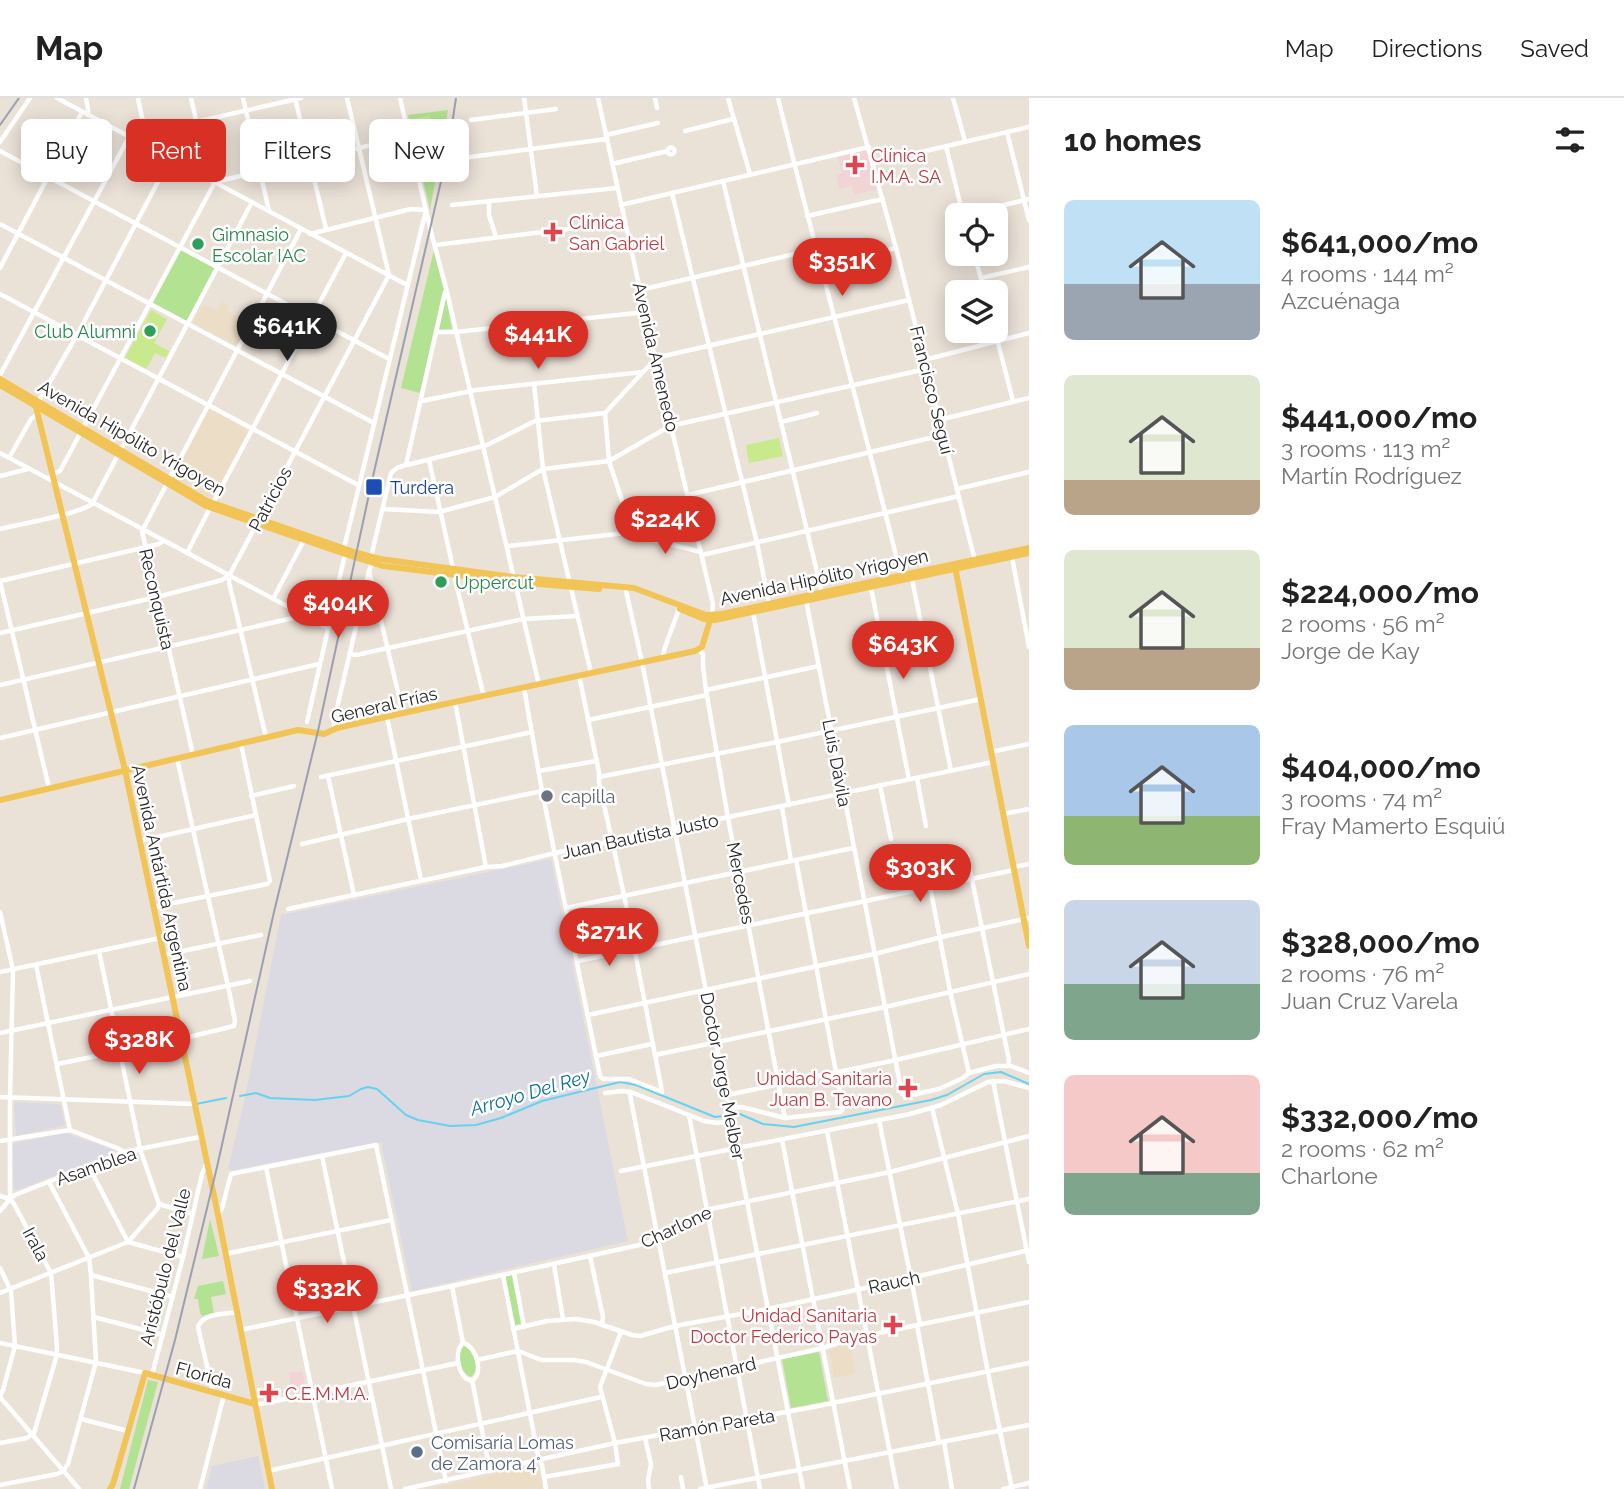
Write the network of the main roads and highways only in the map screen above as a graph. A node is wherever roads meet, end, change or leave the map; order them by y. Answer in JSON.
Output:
{"nodes":[{"id":1,"x":0,"y":377,"type":"edge"},
{"id":2,"x":0,"y":385,"type":"edge"},
{"id":3,"x":36,"y":402,"type":"junction"},
{"id":4,"x":258,"y":522,"type":"junction"},
{"id":5,"x":1029,"y":548,"type":"edge"},
{"id":6,"x":344,"y":551,"type":"junction"},
{"id":7,"x":1029,"y":553,"type":"edge"},
{"id":8,"x":975,"y":563,"type":"junction"},
{"id":9,"x":955,"y":567,"type":"junction"},
{"id":10,"x":569,"y":584,"type":"junction"},
{"id":11,"x":823,"y":595,"type":"junction"},
{"id":12,"x":806,"y":598,"type":"junction"},
{"id":13,"x":711,"y":618,"type":"junction"},
{"id":14,"x":125,"y":770,"type":"junction"},
{"id":15,"x":0,"y":800,"type":"edge"},
{"id":16,"x":1026,"y":919,"type":"edge"},
{"id":17,"x":1029,"y":946,"type":"edge"},
{"id":18,"x":148,"y":1374,"type":"joint"},
{"id":19,"x":255,"y":1404,"type":"junction"},
{"id":20,"x":110,"y":1489,"type":"edge"},
{"id":21,"x":272,"y":1489,"type":"edge"}],
"edges":[{"from":1,"to":3,"type":"main road","name":"Avenida Hipólito Yrigoyen"},
{"from":2,"to":3,"type":"main road","name":"Avenida Hipólito Yrigoyen"},
{"from":3,"to":4,"type":"main road","name":"Avenida Hipólito Yrigoyen"},
{"from":3,"to":14,"type":"main road","name":"Avenida Antártida Argentina"},
{"from":4,"to":6,"type":"main road","name":"Avenida Hipólito Yrigoyen"},
{"from":4,"to":6,"type":"main road","name":"Avenida Hipólito Yrigoyen"},
{"from":5,"to":8,"type":"main road","name":"Avenida Hipólito Yrigoyen"},
{"from":6,"to":10,"type":"main road","name":"Avenida Hipólito Yrigoyen"},
{"from":7,"to":8,"type":"main road","name":"Avenida Hipólito Yrigoyen"},
{"from":8,"to":9,"type":"main road","name":"Avenida Hipólito Yrigoyen"},
{"from":9,"to":11,"type":"main road","name":"Avenida Hipólito Yrigoyen"},
{"from":9,"to":11,"type":"main road","name":"Avenida Hipólito Yrigoyen"},
{"from":9,"to":16,"type":"main road"},
{"from":10,"to":13,"type":"main road","name":"Avenida Hipólito Yrigoyen"},
{"from":10,"to":13,"type":"main road","name":"Avenida Hipólito Yrigoyen"},
{"from":11,"to":12,"type":"main road","name":"Avenida Hipólito Yrigoyen"},
{"from":12,"to":13,"type":"main road","name":"Avenida Hipólito Yrigoyen"},
{"from":12,"to":13,"type":"main road","name":"Avenida Hipólito Yrigoyen"},
{"from":13,"to":14,"type":"main road","name":"General Frías"},
{"from":14,"to":15,"type":"main road","name":"General Frías"},
{"from":14,"to":19,"type":"main road","name":"Avenida Antártida Argentina"},
{"from":16,"to":17,"type":"main road"},
{"from":18,"to":19,"type":"main road","name":"Florida"},
{"from":18,"to":20,"type":"main road","name":"Aristóbulo del Valle"},
{"from":19,"to":21,"type":"main road","name":"Avenida Antártida Argentina"}]}
